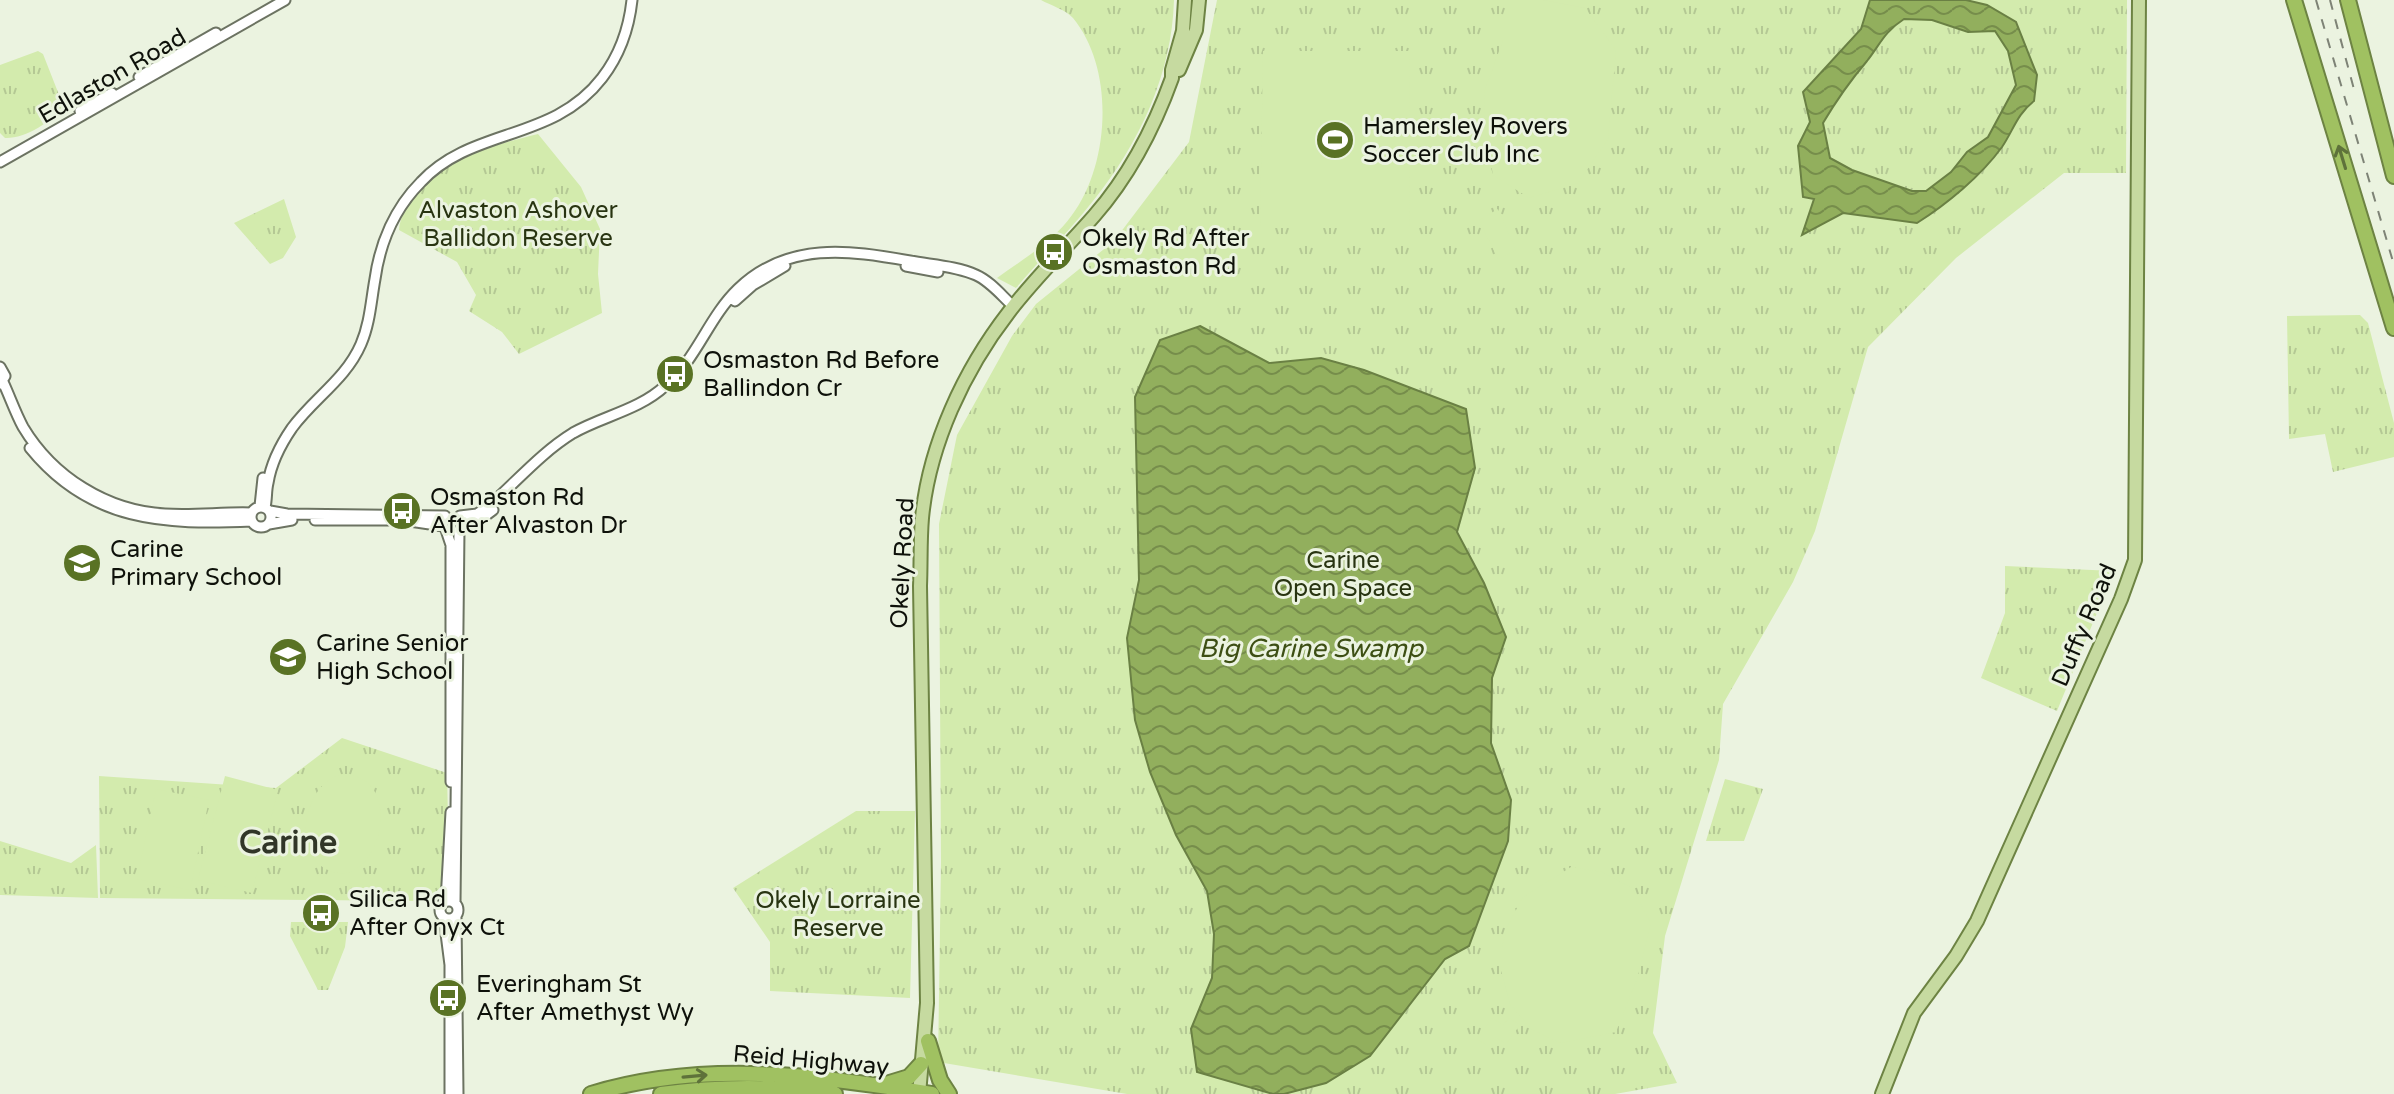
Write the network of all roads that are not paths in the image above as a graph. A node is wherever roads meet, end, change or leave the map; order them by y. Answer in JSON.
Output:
{"nodes":[{"id":1,"x":273,"y":0,"type":"edge"},
{"id":2,"x":285,"y":0,"type":"edge"},
{"id":3,"x":630,"y":0,"type":"edge"},
{"id":4,"x":1199,"y":0,"type":"edge"},
{"id":5,"x":2294,"y":0,"type":"edge"},
{"id":6,"x":2348,"y":0,"type":"edge"},
{"id":7,"x":1185,"y":2,"type":"edge"},
{"id":8,"x":2139,"y":2,"type":"edge"},
{"id":9,"x":1172,"y":78,"type":"junction"},
{"id":10,"x":0,"y":156,"type":"edge"},
{"id":11,"x":0,"y":162,"type":"edge"},
{"id":12,"x":2394,"y":176,"type":"edge"},
{"id":13,"x":1011,"y":308,"type":"junction"},
{"id":14,"x":2394,"y":328,"type":"edge"},
{"id":15,"x":0,"y":367,"type":"edge"},
{"id":16,"x":1,"y":383,"type":"edge"},
{"id":17,"x":0,"y":395,"type":"edge"},
{"id":18,"x":260,"y":512,"type":"junction"},
{"id":19,"x":460,"y":516,"type":"junction"},
{"id":20,"x":269,"y":524,"type":"junction"},
{"id":21,"x":445,"y":524,"type":"junction"},
{"id":22,"x":460,"y":529,"type":"junction"},
{"id":23,"x":451,"y":902,"type":"junction"},
{"id":24,"x":456,"y":917,"type":"junction"},
{"id":25,"x":444,"y":918,"type":"junction"},
{"id":26,"x":927,"y":1034,"type":"junction"},
{"id":27,"x":921,"y":1064,"type":"junction"},
{"id":28,"x":1890,"y":1075,"type":"junction"},
{"id":29,"x":878,"y":1086,"type":"junction"},
{"id":30,"x":924,"y":1093,"type":"edge"},
{"id":31,"x":450,"y":1094,"type":"edge"},
{"id":32,"x":458,"y":1094,"type":"edge"},
{"id":33,"x":591,"y":1094,"type":"edge"},
{"id":34,"x":661,"y":1094,"type":"edge"},
{"id":35,"x":835,"y":1094,"type":"edge"},
{"id":36,"x":949,"y":1094,"type":"edge"},
{"id":37,"x":1875,"y":1094,"type":"edge"},
{"id":38,"x":1882,"y":1094,"type":"edge"}],
"edges":[{"from":1,"to":10,"type":"street","name":"Edlaston Road"},
{"from":2,"to":11,"type":"street","name":"Edlaston Road"},
{"from":3,"to":18,"type":"street"},
{"from":4,"to":9,"type":"main road","name":"Okely Road"},
{"from":14,"to":5,"type":"highway","one_way":true},
{"from":6,"to":12,"type":"highway"},
{"from":7,"to":9,"type":"main road","name":"Okely Road"},
{"from":8,"to":28,"type":"main road","name":"Duffy Road"},
{"from":9,"to":13,"type":"main road","name":"Okely Road"},
{"from":13,"to":19,"type":"street"},
{"from":13,"to":22,"type":"street"},
{"from":13,"to":26,"type":"main road","name":"Okely Road"},
{"from":15,"to":16,"type":"street"},
{"from":16,"to":18,"type":"street"},
{"from":17,"to":18,"type":"street"},
{"from":18,"to":20,"type":"street"},
{"from":18,"to":20,"type":"street"},
{"from":18,"to":21,"type":"street"},
{"from":19,"to":21,"type":"street"},
{"from":19,"to":22,"type":"street"},
{"from":20,"to":21,"type":"street"},
{"from":21,"to":22,"type":"street"},
{"from":21,"to":23,"type":"street"},
{"from":22,"to":23,"type":"street"},
{"from":23,"to":24,"type":"street"},
{"from":23,"to":25,"type":"street"},
{"from":24,"to":25,"type":"street"},
{"from":24,"to":32,"type":"street"},
{"from":25,"to":31,"type":"street"},
{"from":26,"to":27,"type":"main road","name":"Okely Road"},
{"from":26,"to":30,"type":"main road","name":"Okely Road"},
{"from":26,"to":36,"type":"highway"},
{"from":27,"to":29,"type":"highway"},
{"from":27,"to":30,"type":"main road","name":"Okely Road"},
{"from":28,"to":37,"type":"main road","name":"Duffy Road"},
{"from":28,"to":38,"type":"main road","name":"Duffy Road"},
{"from":29,"to":30,"type":"highway","name":"Reid Highway"},
{"from":33,"to":29,"type":"highway","name":"Reid Highway","one_way":true},
{"from":34,"to":35,"type":"highway","name":"Reid Highway"}]}
